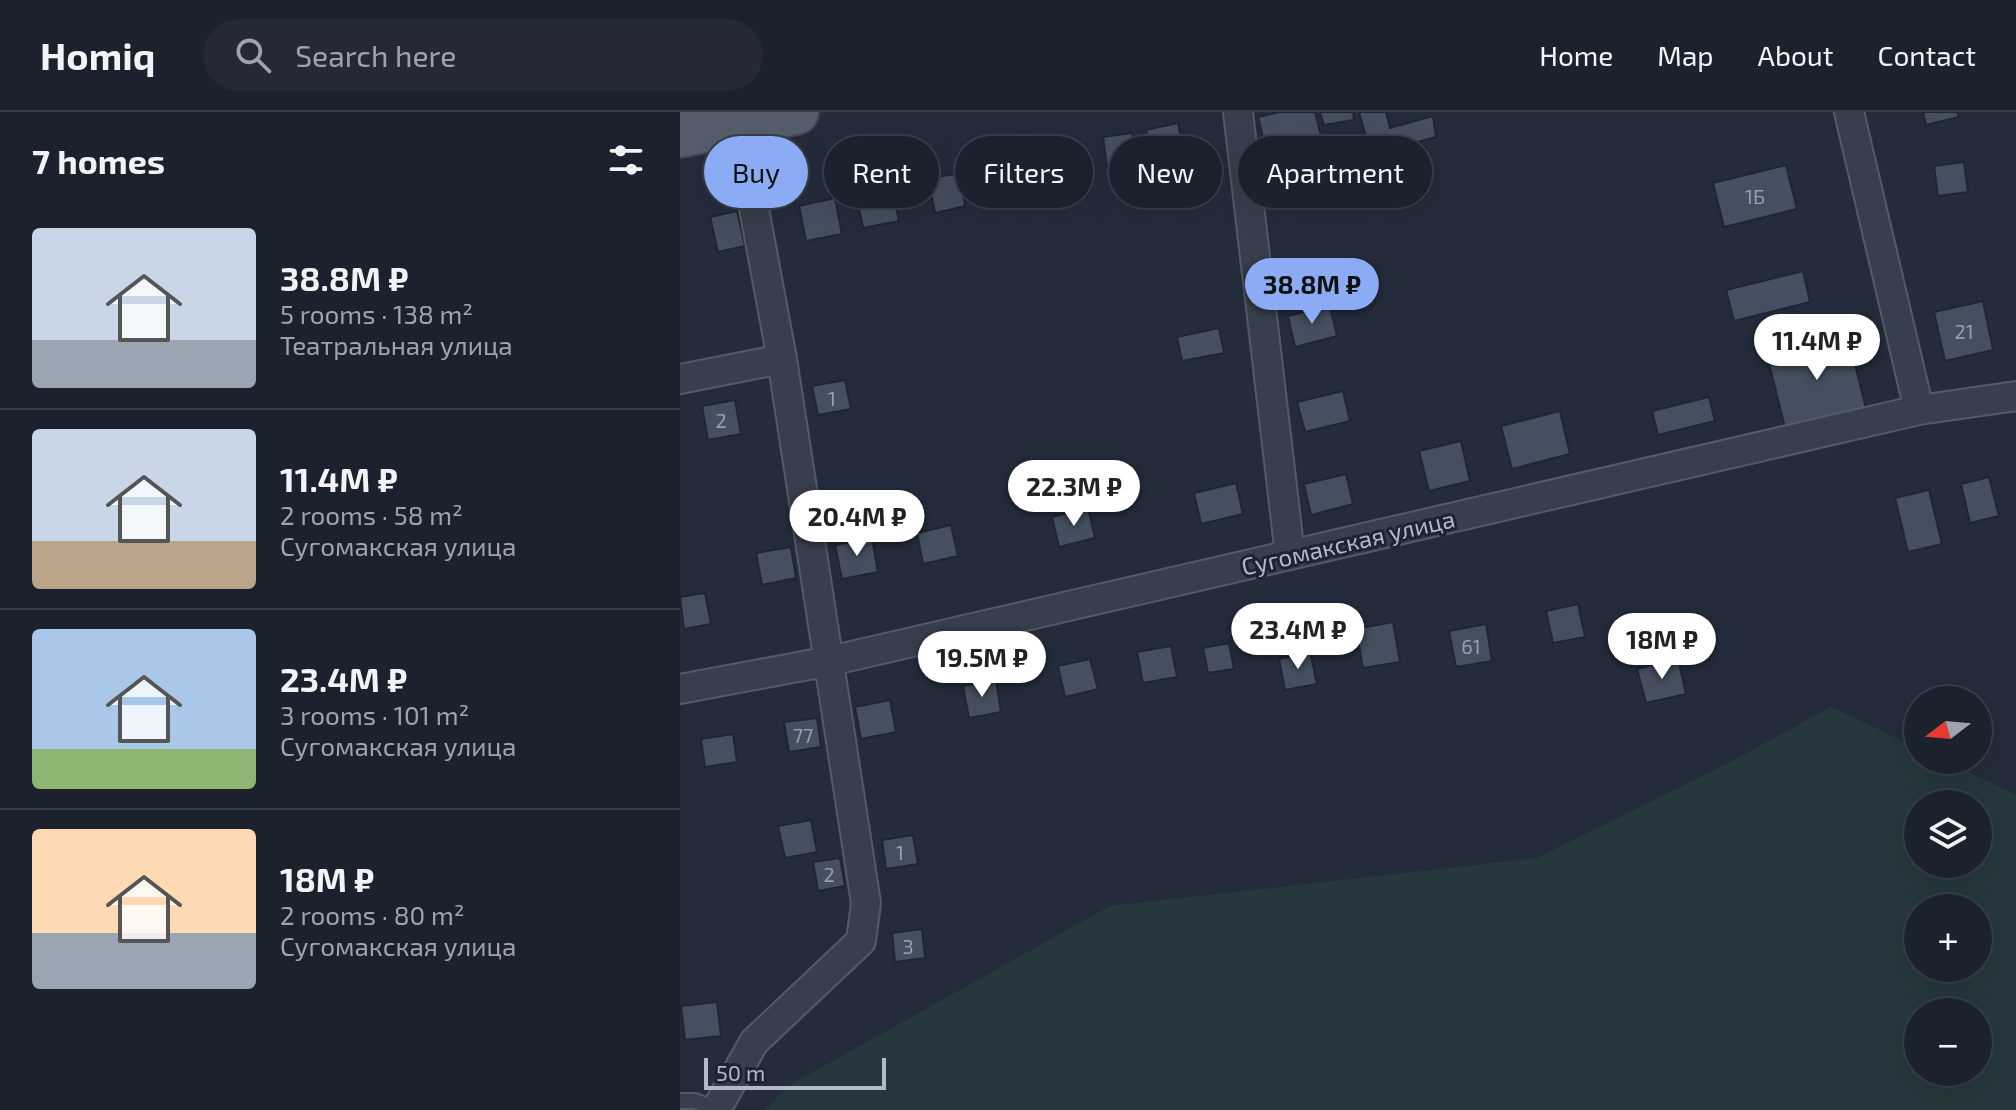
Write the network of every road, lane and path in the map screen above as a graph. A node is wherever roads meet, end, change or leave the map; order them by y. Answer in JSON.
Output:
{"nodes":[{"id":1,"x":796,"y":112,"type":"edge"},
{"id":2,"x":1238,"y":112,"type":"edge"},
{"id":3,"x":1849,"y":112,"type":"edge"},
{"id":4,"x":737,"y":118,"type":"edge"},
{"id":5,"x":680,"y":135,"type":"edge"},
{"id":6,"x":782,"y":359,"type":"junction"},
{"id":7,"x":680,"y":379,"type":"edge"},
{"id":8,"x":2016,"y":396,"type":"edge"},
{"id":9,"x":1919,"y":410,"type":"junction"},
{"id":10,"x":1290,"y":555,"type":"junction"},
{"id":11,"x":830,"y":661,"type":"junction"},
{"id":12,"x":680,"y":689,"type":"edge"},
{"id":13,"x":680,"y":1101,"type":"edge"},
{"id":14,"x":716,"y":1109,"type":"edge"}],
"edges":[{"from":1,"to":4,"type":"main road"},
{"from":2,"to":10,"type":"street"},
{"from":3,"to":9,"type":"street"},
{"from":4,"to":5,"type":"main road"},
{"from":4,"to":6,"type":"street"},
{"from":6,"to":7,"type":"street"},
{"from":6,"to":11,"type":"street"},
{"from":8,"to":9,"type":"street","name":"Сугомакская улица"},
{"from":9,"to":10,"type":"street","name":"Сугомакская улица"},
{"from":10,"to":11,"type":"street","name":"Сугомакская улица"},
{"from":11,"to":12,"type":"street","name":"Сугомакская улица"},
{"from":11,"to":14,"type":"street"},
{"from":13,"to":14,"type":"lane"}]}
